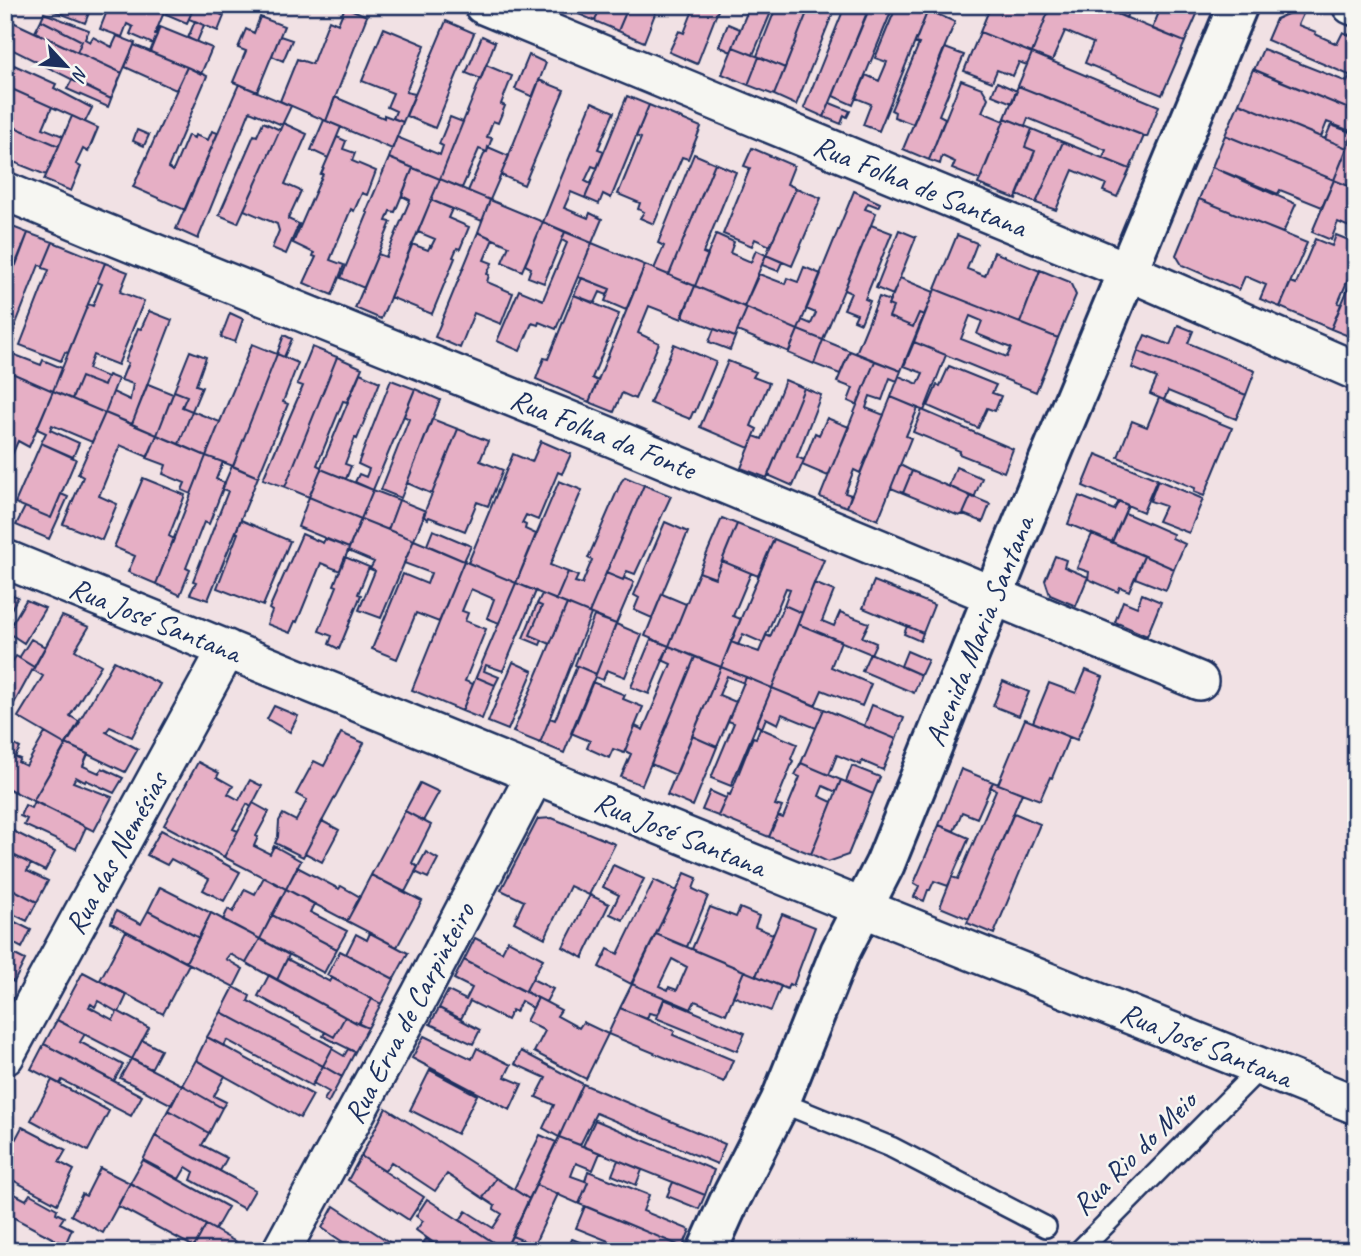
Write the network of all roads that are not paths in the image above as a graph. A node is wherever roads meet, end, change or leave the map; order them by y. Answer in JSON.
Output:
{"nodes":[{"id":1,"x":483,"y":5,"type":"edge"},
{"id":2,"x":1238,"y":5,"type":"edge"},
{"id":3,"x":5,"y":191,"type":"edge"},
{"id":4,"x":1127,"y":271,"type":"junction"},
{"id":5,"x":1356,"y":371,"type":"edge"},
{"id":6,"x":5,"y":559,"type":"edge"},
{"id":7,"x":993,"y":596,"type":"junction"},
{"id":8,"x":227,"y":649,"type":"junction"},
{"id":9,"x":1199,"y":681,"type":"dead end"},
{"id":10,"x":535,"y":775,"type":"junction"},
{"id":11,"x":863,"y":908,"type":"junction"},
{"id":12,"x":5,"y":1056,"type":"edge"},
{"id":13,"x":1261,"y":1067,"type":"junction"},
{"id":14,"x":780,"y":1102,"type":"junction"},
{"id":15,"x":1356,"y":1105,"type":"edge"},
{"id":16,"x":1046,"y":1227,"type":"dead end"},
{"id":17,"x":281,"y":1251,"type":"edge"},
{"id":18,"x":707,"y":1251,"type":"edge"},
{"id":19,"x":1079,"y":1251,"type":"edge"}],
"edges":[{"from":1,"to":4,"type":"street","name":"Rua Folha de Santana"},
{"from":2,"to":4,"type":"street","name":"Avenida Maria Santana"},
{"from":3,"to":7,"type":"street","name":"Rua Folha da Fonte"},
{"from":4,"to":5,"type":"street","name":"Rua Folha de Santana"},
{"from":4,"to":7,"type":"street","name":"Avenida Maria Santana"},
{"from":6,"to":8,"type":"street","name":"Rua José Santana"},
{"from":7,"to":9,"type":"street","name":"Rua Folha da Fonte"},
{"from":7,"to":11,"type":"street","name":"Avenida Maria Santana"},
{"from":8,"to":10,"type":"street","name":"Rua José Santana"},
{"from":8,"to":12,"type":"street","name":"Rua das Nemésias"},
{"from":10,"to":11,"type":"street","name":"Rua José Santana"},
{"from":10,"to":17,"type":"street","name":"Rua Erva de Carpinteiro"},
{"from":11,"to":13,"type":"street","name":"Rua José Santana"},
{"from":11,"to":14,"type":"street","name":"Avenida Maria Santana"},
{"from":13,"to":15,"type":"street","name":"Rua José Santana"},
{"from":13,"to":19,"type":"lane","name":"Rua Rio do Meio"},
{"from":14,"to":16,"type":"lane"},
{"from":14,"to":18,"type":"street","name":"Avenida Maria Santana"}]}
